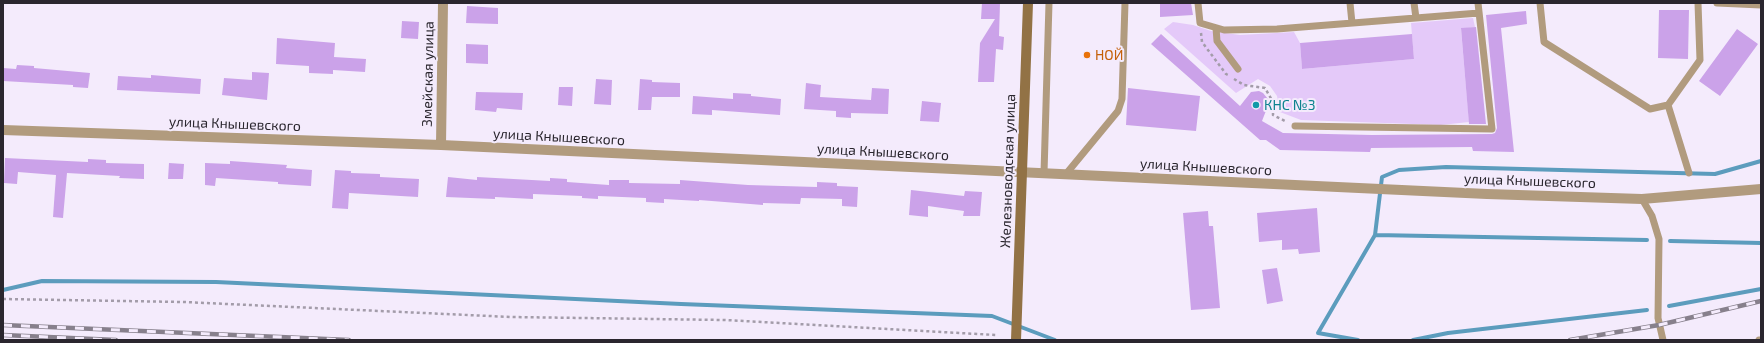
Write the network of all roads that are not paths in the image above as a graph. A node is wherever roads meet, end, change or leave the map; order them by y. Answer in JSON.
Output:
{"nodes":[{"id":1,"x":443,"y":3,"type":"edge"},
{"id":2,"x":1028,"y":3,"type":"edge"},
{"id":3,"x":1049,"y":3,"type":"edge"},
{"id":4,"x":1125,"y":3,"type":"edge"},
{"id":5,"x":1198,"y":3,"type":"edge"},
{"id":6,"x":1350,"y":3,"type":"edge"},
{"id":7,"x":1414,"y":3,"type":"edge"},
{"id":8,"x":1478,"y":3,"type":"edge"},
{"id":9,"x":1540,"y":3,"type":"edge"},
{"id":10,"x":1698,"y":3,"type":"edge"},
{"id":11,"x":1717,"y":3,"type":"edge"},
{"id":12,"x":1761,"y":5,"type":"edge"},
{"id":13,"x":1479,"y":13,"type":"junction"},
{"id":14,"x":1416,"y":18,"type":"junction"},
{"id":15,"x":1352,"y":23,"type":"junction"},
{"id":16,"x":1216,"y":28,"type":"junction"},
{"id":17,"x":1238,"y":69,"type":"dead end"},
{"id":18,"x":1668,"y":105,"type":"junction"},
{"id":19,"x":1295,"y":126,"type":"dead end"},
{"id":20,"x":3,"y":130,"type":"edge"},
{"id":21,"x":440,"y":145,"type":"junction"},
{"id":22,"x":1044,"y":173,"type":"junction"},
{"id":23,"x":1066,"y":174,"type":"junction"},
{"id":24,"x":1689,"y":174,"type":"dead end"},
{"id":25,"x":1761,"y":189,"type":"edge"},
{"id":26,"x":1642,"y":199,"type":"junction"},
{"id":27,"x":1016,"y":340,"type":"edge"},
{"id":28,"x":1663,"y":340,"type":"edge"}],
"edges":[{"from":1,"to":21,"type":"street","name":"Змейская улица"},
{"from":2,"to":27,"type":"main road","name":"Железноводская улица"},
{"from":3,"to":22,"type":"lane"},
{"from":4,"to":23,"type":"lane"},
{"from":5,"to":16,"type":"lane"},
{"from":6,"to":15,"type":"lane"},
{"from":7,"to":14,"type":"lane"},
{"from":8,"to":13,"type":"lane"},
{"from":9,"to":18,"type":"lane"},
{"from":10,"to":18,"type":"lane"},
{"from":11,"to":12,"type":"lane"},
{"from":13,"to":14,"type":"lane"},
{"from":13,"to":19,"type":"lane"},
{"from":14,"to":15,"type":"lane"},
{"from":15,"to":16,"type":"lane"},
{"from":16,"to":17,"type":"lane"},
{"from":18,"to":24,"type":"lane"},
{"from":20,"to":21,"type":"street","name":"улица Кнышевского"},
{"from":21,"to":22,"type":"street","name":"улица Кнышевского"},
{"from":22,"to":23,"type":"street","name":"улица Кнышевского"},
{"from":23,"to":26,"type":"street","name":"улица Кнышевского"},
{"from":25,"to":26,"type":"street","name":"улица Кнышевского"},
{"from":26,"to":28,"type":"lane"}]}
